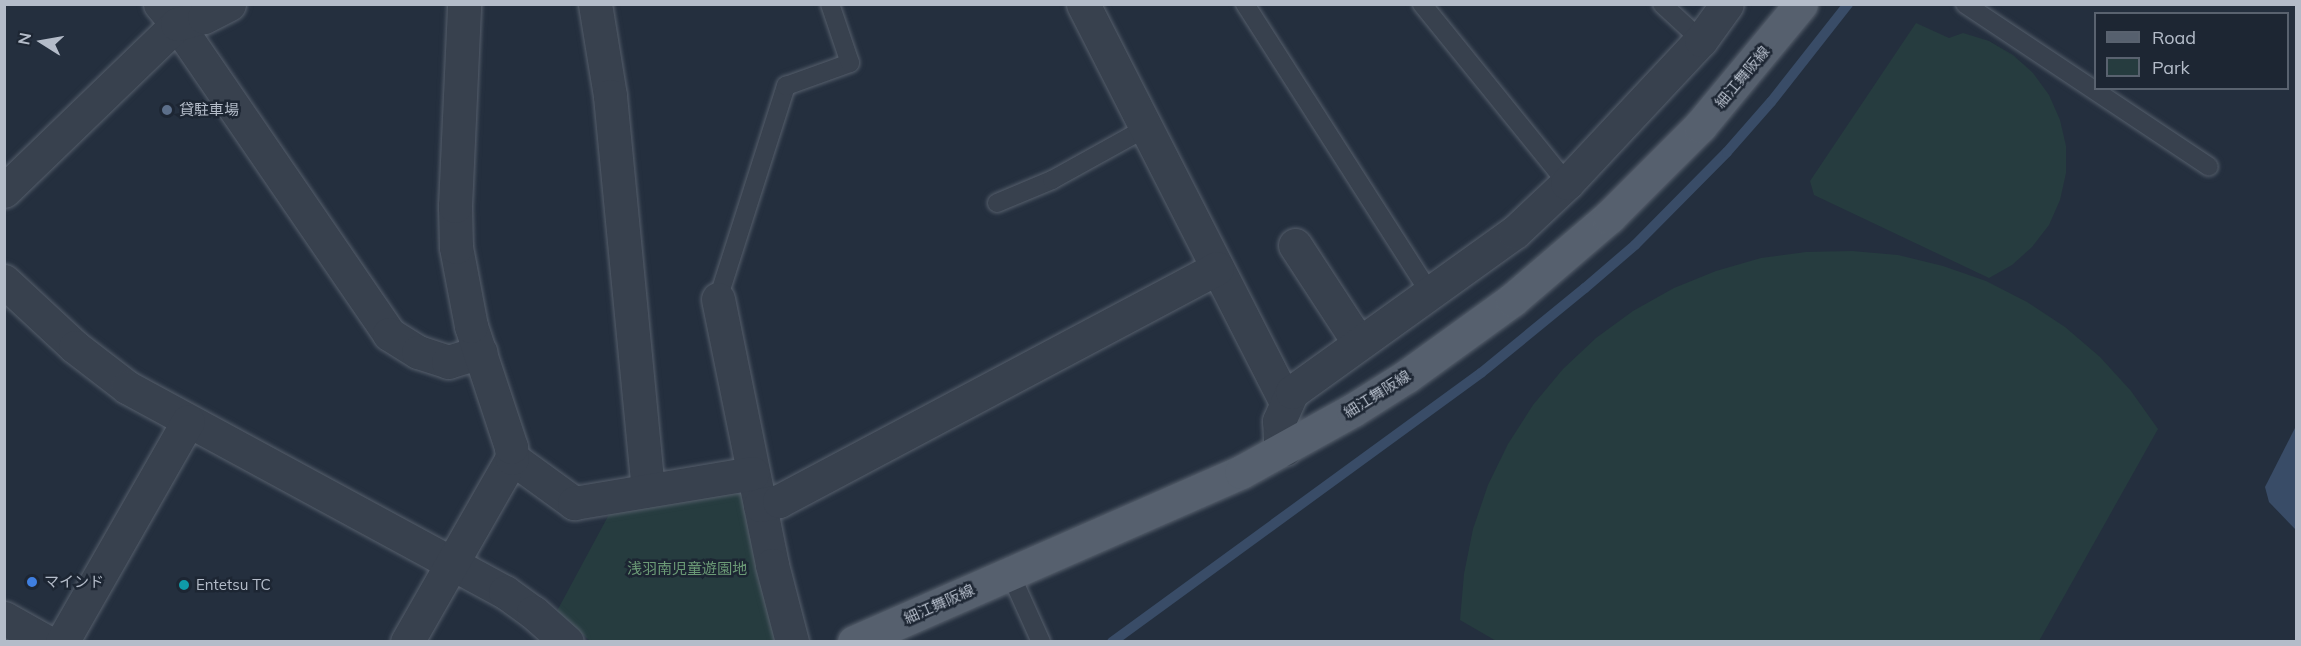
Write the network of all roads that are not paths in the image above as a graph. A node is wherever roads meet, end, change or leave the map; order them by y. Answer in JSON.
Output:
{"nodes":[{"id":1,"x":229,"y":4,"type":"edge"},
{"id":2,"x":464,"y":4,"type":"edge"},
{"id":3,"x":595,"y":4,"type":"edge"},
{"id":4,"x":830,"y":4,"type":"edge"},
{"id":5,"x":1083,"y":4,"type":"edge"},
{"id":6,"x":1245,"y":4,"type":"edge"},
{"id":7,"x":1422,"y":4,"type":"edge"},
{"id":8,"x":1662,"y":4,"type":"edge"},
{"id":9,"x":1727,"y":4,"type":"edge"},
{"id":10,"x":1801,"y":4,"type":"edge"},
{"id":11,"x":1965,"y":4,"type":"edge"},
{"id":12,"x":168,"y":14,"type":"edge"},
{"id":13,"x":1701,"y":40,"type":"junction"},
{"id":14,"x":1146,"y":128,"type":"junction"},
{"id":15,"x":2209,"y":167,"type":"dead end"},
{"id":16,"x":1567,"y":183,"type":"junction"},
{"id":17,"x":4,"y":191,"type":"edge"},
{"id":18,"x":998,"y":203,"type":"dead end"},
{"id":19,"x":1295,"y":244,"type":"dead end"},
{"id":20,"x":1217,"y":268,"type":"junction"},
{"id":21,"x":4,"y":281,"type":"edge"},
{"id":22,"x":1430,"y":293,"type":"junction"},
{"id":23,"x":718,"y":299,"type":"joint"},
{"id":24,"x":1359,"y":343,"type":"junction"},
{"id":25,"x":480,"y":352,"type":"junction"},
{"id":26,"x":1286,"y":402,"type":"junction"},
{"id":27,"x":188,"y":421,"type":"junction"},
{"id":28,"x":1285,"y":449,"type":"junction"},
{"id":29,"x":512,"y":458,"type":"junction"},
{"id":30,"x":753,"y":473,"type":"junction"},
{"id":31,"x":648,"y":490,"type":"junction"},
{"id":32,"x":760,"y":505,"type":"junction"},
{"id":33,"x":452,"y":564,"type":"junction"},
{"id":34,"x":1011,"y":573,"type":"junction"},
{"id":35,"x":4,"y":618,"type":"edge"},
{"id":36,"x":47,"y":642,"type":"edge"},
{"id":37,"x":62,"y":642,"type":"edge"},
{"id":38,"x":407,"y":642,"type":"edge"},
{"id":39,"x":567,"y":642,"type":"edge"},
{"id":40,"x":792,"y":642,"type":"edge"},
{"id":41,"x":854,"y":642,"type":"edge"},
{"id":42,"x":1041,"y":642,"type":"edge"}],
"edges":[{"from":1,"to":12,"type":"street"},
{"from":2,"to":25,"type":"street"},
{"from":3,"to":31,"type":"street"},
{"from":4,"to":23,"type":"lane"},
{"from":5,"to":14,"type":"street"},
{"from":6,"to":22,"type":"lane"},
{"from":7,"to":16,"type":"lane"},
{"from":8,"to":13,"type":"lane"},
{"from":9,"to":13,"type":"street"},
{"from":10,"to":28,"type":"main road","name":"細江舞阪線"},
{"from":11,"to":15,"type":"lane"},
{"from":12,"to":17,"type":"street"},
{"from":12,"to":25,"type":"street"},
{"from":13,"to":16,"type":"street"},
{"from":14,"to":18,"type":"lane"},
{"from":14,"to":20,"type":"street"},
{"from":16,"to":22,"type":"street"},
{"from":19,"to":24,"type":"street"},
{"from":20,"to":26,"type":"street"},
{"from":20,"to":32,"type":"street"},
{"from":21,"to":27,"type":"street"},
{"from":22,"to":24,"type":"street"},
{"from":23,"to":30,"type":"street"},
{"from":24,"to":26,"type":"street"},
{"from":25,"to":29,"type":"street"},
{"from":26,"to":28,"type":"street"},
{"from":27,"to":33,"type":"street"},
{"from":27,"to":37,"type":"street"},
{"from":28,"to":34,"type":"main road","name":"細江舞阪線"},
{"from":29,"to":31,"type":"street"},
{"from":29,"to":33,"type":"street"},
{"from":30,"to":31,"type":"street"},
{"from":30,"to":32,"type":"street"},
{"from":32,"to":40,"type":"street"},
{"from":33,"to":38,"type":"street"},
{"from":33,"to":39,"type":"street"},
{"from":34,"to":41,"type":"main road","name":"細江舞阪線"},
{"from":34,"to":42,"type":"lane"},
{"from":35,"to":36,"type":"street"}]}
